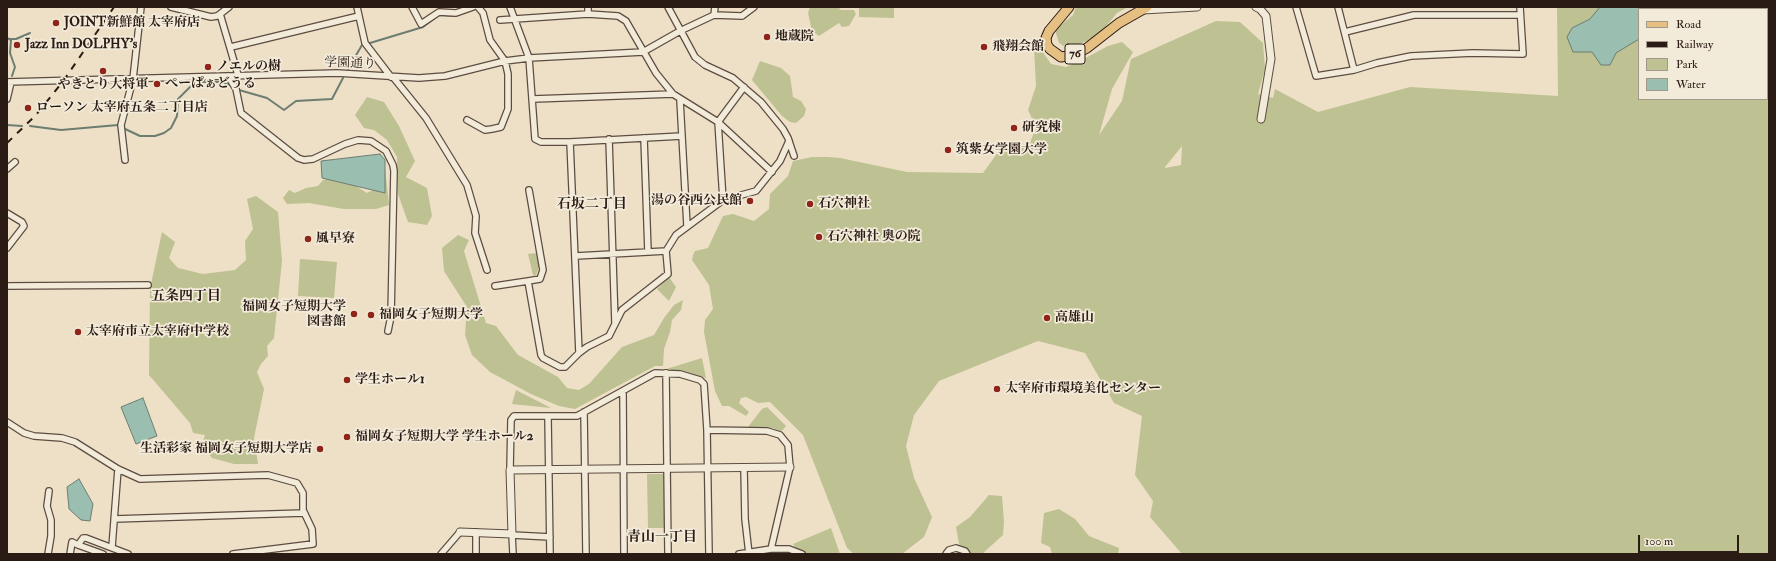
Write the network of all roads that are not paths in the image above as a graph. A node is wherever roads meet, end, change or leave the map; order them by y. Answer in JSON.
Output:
{"nodes":[{"id":1,"x":141,"y":7,"type":"edge"},
{"id":2,"x":170,"y":7,"type":"edge"},
{"id":3,"x":229,"y":7,"type":"edge"},
{"id":4,"x":357,"y":7,"type":"edge"},
{"id":5,"x":412,"y":7,"type":"edge"},
{"id":6,"x":473,"y":7,"type":"edge"},
{"id":7,"x":478,"y":7,"type":"edge"},
{"id":8,"x":510,"y":7,"type":"edge"},
{"id":9,"x":588,"y":7,"type":"edge"},
{"id":10,"x":668,"y":7,"type":"edge"},
{"id":11,"x":715,"y":7,"type":"edge"},
{"id":12,"x":754,"y":7,"type":"edge"},
{"id":13,"x":1069,"y":7,"type":"edge"},
{"id":14,"x":1197,"y":7,"type":"edge"},
{"id":15,"x":1296,"y":7,"type":"edge"},
{"id":16,"x":1338,"y":7,"type":"edge"},
{"id":17,"x":1520,"y":7,"type":"edge"},
{"id":18,"x":1144,"y":8,"type":"edge"},
{"id":19,"x":1260,"y":8,"type":"edge"},
{"id":20,"x":188,"y":9,"type":"edge"},
{"id":21,"x":220,"y":14,"type":"junction"},
{"id":22,"x":588,"y":14,"type":"junction"},
{"id":23,"x":1520,"y":15,"type":"junction"},
{"id":24,"x":359,"y":16,"type":"junction"},
{"id":25,"x":714,"y":16,"type":"junction"},
{"id":26,"x":514,"y":19,"type":"junction"},
{"id":27,"x":500,"y":20,"type":"dead end"},
{"id":28,"x":680,"y":31,"type":"junction"},
{"id":29,"x":1345,"y":32,"type":"junction"},
{"id":30,"x":231,"y":47,"type":"junction"},
{"id":31,"x":643,"y":52,"type":"junction"},
{"id":32,"x":530,"y":58,"type":"junction"},
{"id":33,"x":505,"y":61,"type":"junction"},
{"id":34,"x":1354,"y":70,"type":"junction"},
{"id":35,"x":238,"y":75,"type":"junction"},
{"id":36,"x":228,"y":76,"type":"junction"},
{"id":37,"x":392,"y":77,"type":"junction"},
{"id":38,"x":133,"y":79,"type":"junction"},
{"id":39,"x":9,"y":82,"type":"edge"},
{"id":40,"x":744,"y":87,"type":"junction"},
{"id":41,"x":673,"y":94,"type":"junction"},
{"id":42,"x":7,"y":99,"type":"edge"},
{"id":43,"x":533,"y":99,"type":"junction"},
{"id":44,"x":680,"y":100,"type":"junction"},
{"id":45,"x":1261,"y":119,"type":"dead end"},
{"id":46,"x":467,"y":120,"type":"dead end"},
{"id":47,"x":718,"y":122,"type":"junction"},
{"id":48,"x":682,"y":136,"type":"junction"},
{"id":49,"x":644,"y":138,"type":"junction"},
{"id":50,"x":609,"y":139,"type":"junction"},
{"id":51,"x":789,"y":141,"type":"junction"},
{"id":52,"x":570,"y":142,"type":"junction"},
{"id":53,"x":794,"y":156,"type":"dead end"},
{"id":54,"x":125,"y":160,"type":"dead end"},
{"id":55,"x":15,"y":162,"type":"dead end"},
{"id":56,"x":7,"y":169,"type":"edge"},
{"id":57,"x":772,"y":172,"type":"junction"},
{"id":58,"x":529,"y":190,"type":"dead end"},
{"id":59,"x":723,"y":200,"type":"junction"},
{"id":60,"x":7,"y":214,"type":"edge"},
{"id":61,"x":686,"y":226,"type":"junction"},
{"id":62,"x":7,"y":248,"type":"edge"},
{"id":63,"x":666,"y":251,"type":"junction"},
{"id":64,"x":648,"y":252,"type":"junction"},
{"id":65,"x":612,"y":254,"type":"junction"},
{"id":66,"x":576,"y":256,"type":"junction"},
{"id":67,"x":487,"y":270,"type":"dead end"},
{"id":68,"x":528,"y":281,"type":"junction"},
{"id":69,"x":148,"y":285,"type":"dead end"},
{"id":70,"x":7,"y":286,"type":"edge"},
{"id":71,"x":495,"y":286,"type":"dead end"},
{"id":72,"x":616,"y":325,"type":"junction"},
{"id":73,"x":388,"y":331,"type":"dead end"},
{"id":74,"x":579,"y":353,"type":"junction"},
{"id":75,"x":666,"y":373,"type":"junction"},
{"id":76,"x":623,"y":391,"type":"junction"},
{"id":77,"x":584,"y":412,"type":"junction"},
{"id":78,"x":548,"y":417,"type":"junction"},
{"id":79,"x":7,"y":422,"type":"edge"},
{"id":80,"x":707,"y":430,"type":"junction"},
{"id":81,"x":708,"y":467,"type":"junction"},
{"id":82,"x":790,"y":467,"type":"junction"},
{"id":83,"x":118,"y":468,"type":"junction"},
{"id":84,"x":623,"y":468,"type":"junction"},
{"id":85,"x":667,"y":468,"type":"junction"},
{"id":86,"x":744,"y":468,"type":"junction"},
{"id":87,"x":585,"y":469,"type":"junction"},
{"id":88,"x":510,"y":470,"type":"junction"},
{"id":89,"x":549,"y":470,"type":"junction"},
{"id":90,"x":49,"y":491,"type":"dead end"},
{"id":91,"x":304,"y":513,"type":"junction"},
{"id":92,"x":114,"y":519,"type":"junction"},
{"id":93,"x":460,"y":532,"type":"joint"},
{"id":94,"x":476,"y":532,"type":"junction"},
{"id":95,"x":512,"y":535,"type":"junction"},
{"id":96,"x":550,"y":537,"type":"junction"},
{"id":97,"x":78,"y":545,"type":"junction"},
{"id":98,"x":112,"y":547,"type":"junction"},
{"id":99,"x":771,"y":549,"type":"junction"},
{"id":100,"x":252,"y":553,"type":"edge"},
{"id":101,"x":749,"y":553,"type":"edge"},
{"id":102,"x":48,"y":554,"type":"edge"},
{"id":103,"x":70,"y":554,"type":"edge"},
{"id":104,"x":103,"y":554,"type":"edge"},
{"id":105,"x":128,"y":554,"type":"edge"},
{"id":106,"x":233,"y":554,"type":"edge"},
{"id":107,"x":441,"y":554,"type":"edge"},
{"id":108,"x":476,"y":554,"type":"edge"},
{"id":109,"x":513,"y":554,"type":"edge"},
{"id":110,"x":550,"y":554,"type":"edge"},
{"id":111,"x":586,"y":554,"type":"edge"},
{"id":112,"x":624,"y":554,"type":"edge"},
{"id":113,"x":668,"y":554,"type":"edge"},
{"id":114,"x":709,"y":554,"type":"edge"},
{"id":115,"x":739,"y":554,"type":"edge"},
{"id":116,"x":802,"y":554,"type":"edge"},
{"id":117,"x":946,"y":554,"type":"edge"},
{"id":118,"x":967,"y":554,"type":"edge"}],
"edges":[{"from":1,"to":38,"type":"street"},
{"from":2,"to":20,"type":"street"},
{"from":3,"to":21,"type":"street"},
{"from":4,"to":24,"type":"street"},
{"from":5,"to":6,"type":"street"},
{"from":7,"to":33,"type":"street"},
{"from":8,"to":26,"type":"street"},
{"from":9,"to":22,"type":"street"},
{"from":10,"to":28,"type":"street"},
{"from":11,"to":25,"type":"street"},
{"from":12,"to":25,"type":"street"},
{"from":13,"to":18,"type":"main road","number":"76"},
{"from":14,"to":18,"type":"street"},
{"from":15,"to":34,"type":"street"},
{"from":16,"to":29,"type":"street"},
{"from":17,"to":23,"type":"street"},
{"from":19,"to":45,"type":"street"},
{"from":20,"to":21,"type":"street"},
{"from":21,"to":30,"type":"street"},
{"from":22,"to":26,"type":"street"},
{"from":22,"to":31,"type":"street"},
{"from":23,"to":29,"type":"street"},
{"from":23,"to":34,"type":"street"},
{"from":24,"to":30,"type":"street"},
{"from":24,"to":37,"type":"street"},
{"from":25,"to":28,"type":"street","name":"学園通り"},
{"from":26,"to":27,"type":"street"},
{"from":26,"to":32,"type":"street"},
{"from":28,"to":31,"type":"street","name":"学園通り"},
{"from":28,"to":40,"type":"street"},
{"from":29,"to":34,"type":"street"},
{"from":30,"to":35,"type":"street"},
{"from":31,"to":32,"type":"street","name":"学園通り"},
{"from":31,"to":41,"type":"street"},
{"from":32,"to":33,"type":"street","name":"学園通り"},
{"from":32,"to":43,"type":"street"},
{"from":33,"to":37,"type":"street","name":"学園通り"},
{"from":33,"to":46,"type":"street"},
{"from":35,"to":36,"type":"street","name":"学園通り"},
{"from":35,"to":37,"type":"street","name":"学園通り"},
{"from":36,"to":38,"type":"street","name":"学園通り"},
{"from":36,"to":73,"type":"street"},
{"from":37,"to":67,"type":"street"},
{"from":38,"to":39,"type":"street","name":"学園通り"},
{"from":38,"to":54,"type":"street"},
{"from":39,"to":42,"type":"street"},
{"from":40,"to":47,"type":"street"},
{"from":40,"to":51,"type":"street"},
{"from":41,"to":43,"type":"street"},
{"from":41,"to":44,"type":"street"},
{"from":43,"to":52,"type":"street"},
{"from":44,"to":47,"type":"street"},
{"from":44,"to":48,"type":"street"},
{"from":47,"to":57,"type":"street"},
{"from":47,"to":59,"type":"street"},
{"from":48,"to":49,"type":"street"},
{"from":48,"to":61,"type":"street"},
{"from":49,"to":50,"type":"street"},
{"from":49,"to":64,"type":"street"},
{"from":50,"to":52,"type":"street"},
{"from":50,"to":65,"type":"street"},
{"from":51,"to":53,"type":"street"},
{"from":51,"to":57,"type":"street"},
{"from":52,"to":66,"type":"street"},
{"from":55,"to":56,"type":"street"},
{"from":57,"to":59,"type":"street"},
{"from":58,"to":68,"type":"street"},
{"from":59,"to":61,"type":"street"},
{"from":60,"to":62,"type":"street"},
{"from":61,"to":63,"type":"street"},
{"from":63,"to":64,"type":"street"},
{"from":63,"to":72,"type":"street"},
{"from":64,"to":65,"type":"street"},
{"from":65,"to":66,"type":"street"},
{"from":65,"to":72,"type":"street"},
{"from":66,"to":74,"type":"street"},
{"from":68,"to":71,"type":"street"},
{"from":68,"to":74,"type":"street"},
{"from":69,"to":70,"type":"street"},
{"from":72,"to":74,"type":"street"},
{"from":75,"to":76,"type":"street"},
{"from":75,"to":80,"type":"street"},
{"from":75,"to":85,"type":"street"},
{"from":76,"to":77,"type":"street"},
{"from":76,"to":84,"type":"street"},
{"from":77,"to":78,"type":"street"},
{"from":77,"to":87,"type":"street"},
{"from":78,"to":88,"type":"street"},
{"from":78,"to":89,"type":"street"},
{"from":79,"to":83,"type":"street"},
{"from":80,"to":81,"type":"street"},
{"from":80,"to":82,"type":"street"},
{"from":81,"to":85,"type":"street"},
{"from":81,"to":86,"type":"street"},
{"from":81,"to":114,"type":"street"},
{"from":82,"to":86,"type":"street"},
{"from":82,"to":99,"type":"street"},
{"from":83,"to":91,"type":"street"},
{"from":83,"to":92,"type":"street"},
{"from":84,"to":85,"type":"street"},
{"from":84,"to":87,"type":"street"},
{"from":84,"to":112,"type":"street"},
{"from":85,"to":113,"type":"street"},
{"from":86,"to":101,"type":"street"},
{"from":87,"to":89,"type":"street"},
{"from":87,"to":111,"type":"street"},
{"from":88,"to":89,"type":"street"},
{"from":88,"to":95,"type":"street"},
{"from":89,"to":96,"type":"street"},
{"from":90,"to":102,"type":"street"},
{"from":91,"to":92,"type":"street"},
{"from":91,"to":100,"type":"street"},
{"from":92,"to":98,"type":"street"},
{"from":93,"to":94,"type":"street"},
{"from":93,"to":107,"type":"street"},
{"from":94,"to":95,"type":"street"},
{"from":94,"to":108,"type":"street"},
{"from":95,"to":96,"type":"street"},
{"from":95,"to":109,"type":"street"},
{"from":96,"to":110,"type":"street"},
{"from":97,"to":98,"type":"street"},
{"from":97,"to":103,"type":"street"},
{"from":97,"to":104,"type":"street"},
{"from":98,"to":105,"type":"street"},
{"from":99,"to":101,"type":"street"},
{"from":99,"to":116,"type":"street"},
{"from":100,"to":106,"type":"street"},
{"from":101,"to":115,"type":"street"},
{"from":117,"to":118,"type":"street"}]}
